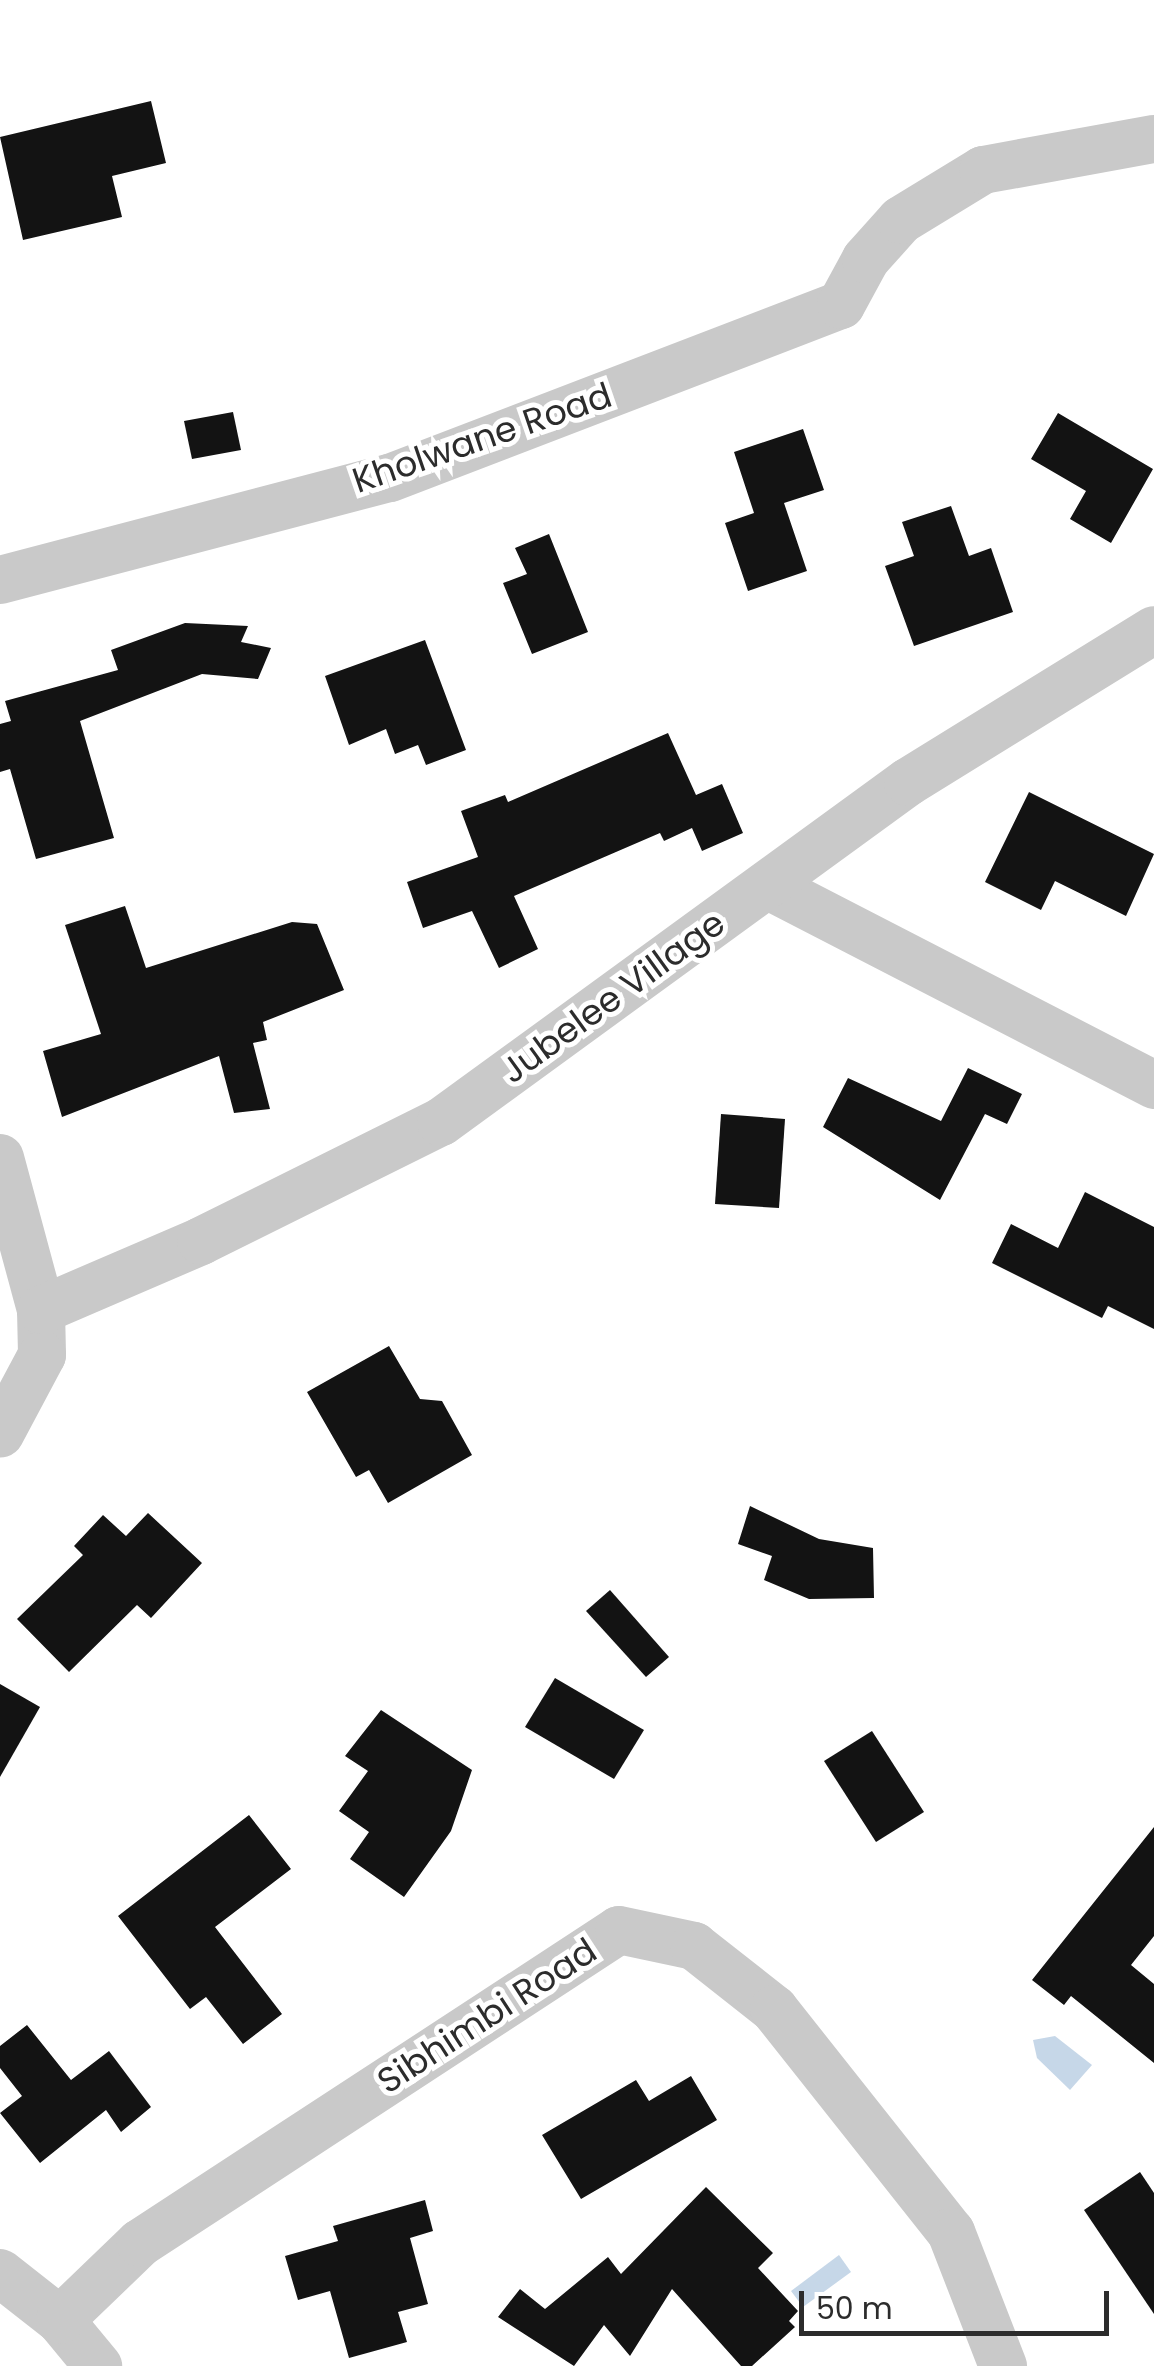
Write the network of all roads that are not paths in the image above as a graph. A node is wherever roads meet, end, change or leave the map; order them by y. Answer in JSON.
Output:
{"nodes":[{"id":1,"x":1154,"y":139,"type":"edge"},
{"id":2,"x":0,"y":580,"type":"edge"},
{"id":3,"x":1154,"y":630,"type":"edge"},
{"id":4,"x":767,"y":885,"type":"junction"},
{"id":5,"x":1154,"y":1085,"type":"edge"},
{"id":6,"x":0,"y":1158,"type":"edge"},
{"id":7,"x":41,"y":1310,"type":"junction"},
{"id":8,"x":0,"y":1434,"type":"edge"},
{"id":9,"x":0,"y":2274,"type":"edge"},
{"id":10,"x":60,"y":2320,"type":"junction"},
{"id":11,"x":98,"y":2366,"type":"edge"},
{"id":12,"x":1003,"y":2366,"type":"edge"}],
"edges":[{"from":1,"to":2,"type":"street","name":"Kholwane Road"},
{"from":3,"to":4,"type":"street","name":"Jubelee Village"},
{"from":4,"to":5,"type":"street"},
{"from":4,"to":7,"type":"street","name":"Jubelee Village"},
{"from":6,"to":7,"type":"street"},
{"from":7,"to":8,"type":"street"},
{"from":9,"to":10,"type":"street"},
{"from":10,"to":11,"type":"street"},
{"from":10,"to":12,"type":"street","name":"Sibhimbi Road"}]}
